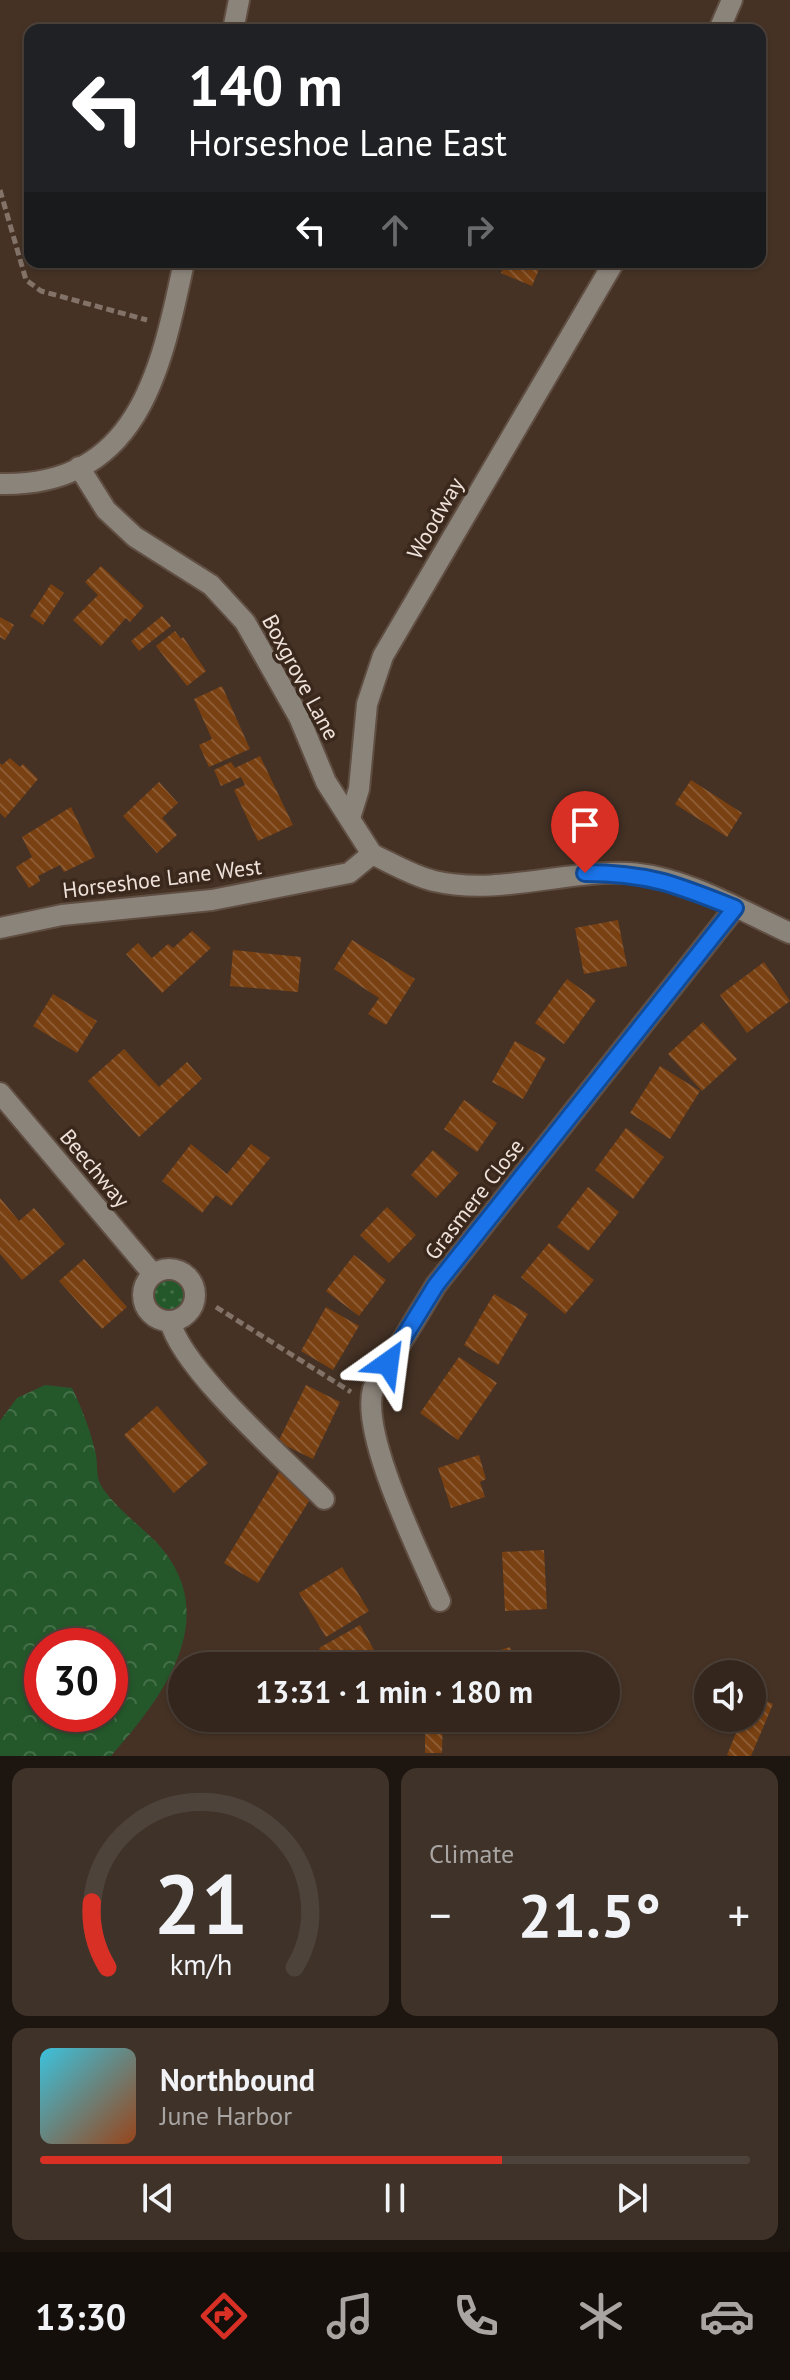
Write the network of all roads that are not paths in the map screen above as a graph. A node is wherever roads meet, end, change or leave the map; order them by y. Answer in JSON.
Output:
{"nodes":[{"id":1,"x":239,"y":0,"type":"edge"},
{"id":2,"x":732,"y":0,"type":"edge"},
{"id":3,"x":234,"y":24,"type":"edge"},
{"id":4,"x":722,"y":24,"type":"edge"},
{"id":5,"x":183,"y":268,"type":"edge"},
{"id":6,"x":610,"y":268,"type":"edge"},
{"id":7,"x":79,"y":467,"type":"junction"},
{"id":8,"x":0,"y":484,"type":"edge"},
{"id":9,"x":350,"y":818,"type":"junction"},
{"id":10,"x":372,"y":854,"type":"junction"},
{"id":11,"x":735,"y":908,"type":"junction"},
{"id":12,"x":0,"y":928,"type":"edge"},
{"id":13,"x":790,"y":933,"type":"edge"},
{"id":14,"x":0,"y":1093,"type":"edge"},
{"id":15,"x":153,"y":1274,"type":"junction"},
{"id":16,"x":170,"y":1321,"type":"junction"},
{"id":17,"x":324,"y":1499,"type":"dead end"},
{"id":18,"x":440,"y":1601,"type":"dead end"}],
"edges":[{"from":1,"to":3,"type":"street"},
{"from":2,"to":4,"type":"street"},
{"from":5,"to":7,"type":"street"},
{"from":6,"to":9,"type":"street","name":"Woodway"},
{"from":7,"to":8,"type":"street"},
{"from":7,"to":9,"type":"street","name":"Boxgrove Lane"},
{"from":9,"to":10,"type":"street","name":"Boxgrove Lane"},
{"from":10,"to":11,"type":"street"},
{"from":10,"to":12,"type":"street","name":"Horseshoe Lane West"},
{"from":11,"to":13,"type":"street"},
{"from":11,"to":18,"type":"street","name":"Grasmere Close"},
{"from":14,"to":15,"type":"street","name":"Beechway"},
{"from":15,"to":16,"type":"street"},
{"from":15,"to":16,"type":"street"},
{"from":16,"to":17,"type":"street"}]}
